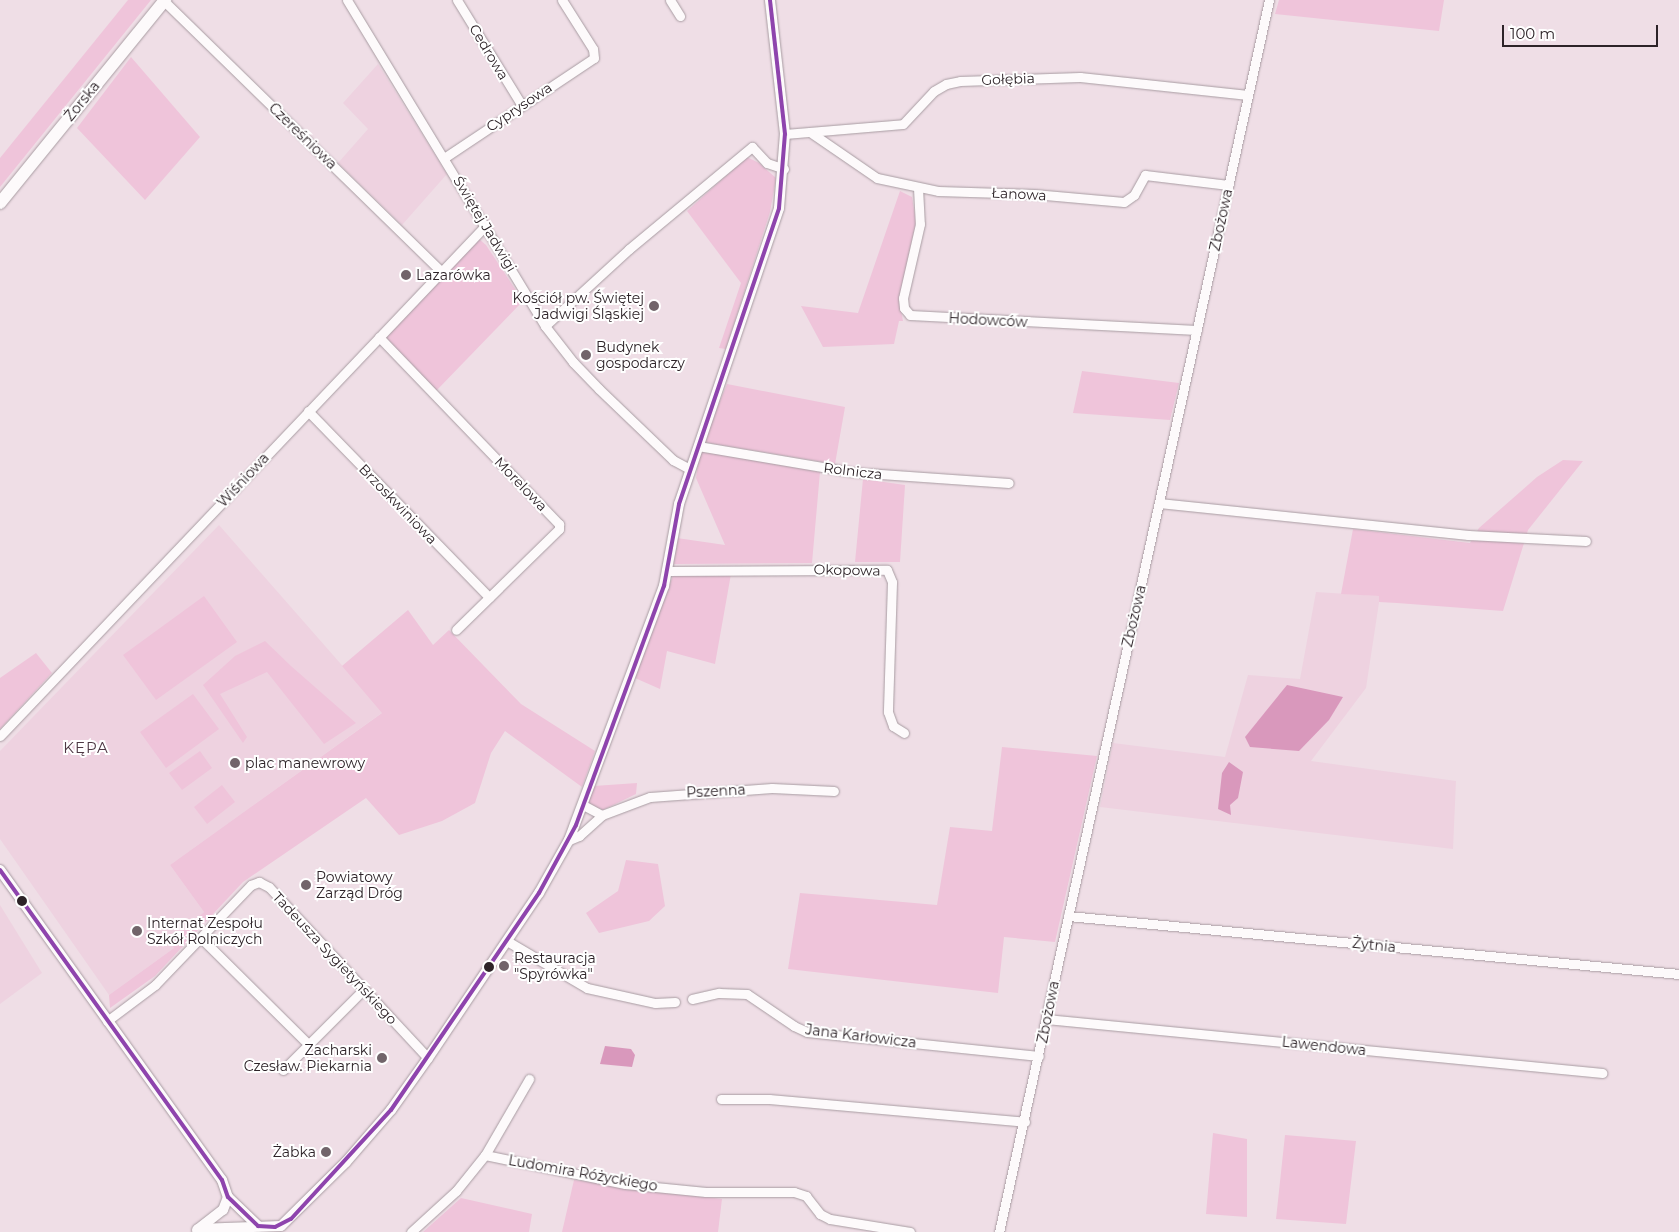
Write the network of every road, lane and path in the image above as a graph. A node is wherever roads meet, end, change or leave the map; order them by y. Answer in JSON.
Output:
{"nodes":[{"id":1,"x":165,"y":0,"type":"edge"},
{"id":2,"x":347,"y":0,"type":"edge"},
{"id":3,"x":457,"y":0,"type":"edge"},
{"id":4,"x":562,"y":0,"type":"edge"},
{"id":5,"x":670,"y":0,"type":"edge"},
{"id":6,"x":770,"y":0,"type":"edge"},
{"id":7,"x":1269,"y":0,"type":"edge"},
{"id":8,"x":680,"y":16,"type":"dead end"},
{"id":9,"x":1248,"y":94,"type":"junction"},
{"id":10,"x":521,"y":104,"type":"junction"},
{"id":11,"x":810,"y":132,"type":"junction"},
{"id":12,"x":785,"y":134,"type":"junction"},
{"id":13,"x":444,"y":158,"type":"junction"},
{"id":14,"x":784,"y":169,"type":"junction"},
{"id":15,"x":1228,"y":185,"type":"junction"},
{"id":16,"x":918,"y":188,"type":"junction"},
{"id":17,"x":0,"y":203,"type":"edge"},
{"id":18,"x":486,"y":225,"type":"junction"},
{"id":19,"x":441,"y":271,"type":"junction"},
{"id":20,"x":545,"y":326,"type":"junction"},
{"id":21,"x":1197,"y":330,"type":"junction"},
{"id":22,"x":379,"y":337,"type":"junction"},
{"id":23,"x":308,"y":411,"type":"junction"},
{"id":24,"x":698,"y":446,"type":"junction"},
{"id":25,"x":690,"y":469,"type":"junction"},
{"id":26,"x":1009,"y":483,"type":"dead end"},
{"id":27,"x":1159,"y":503,"type":"junction"},
{"id":28,"x":1586,"y":541,"type":"dead end"},
{"id":29,"x":667,"y":571,"type":"junction"},
{"id":30,"x":489,"y":597,"type":"junction"},
{"id":31,"x":456,"y":630,"type":"dead end"},
{"id":32,"x":904,"y":733,"type":"dead end"},
{"id":33,"x":0,"y":736,"type":"edge"},
{"id":34,"x":834,"y":791,"type":"dead end"},
{"id":35,"x":583,"y":805,"type":"junction"},
{"id":36,"x":602,"y":815,"type":"junction"},
{"id":37,"x":569,"y":840,"type":"junction"},
{"id":38,"x":0,"y":870,"type":"edge"},
{"id":39,"x":1068,"y":916,"type":"junction"},
{"id":40,"x":202,"y":938,"type":"junction"},
{"id":41,"x":507,"y":941,"type":"junction"},
{"id":42,"x":1679,"y":974,"type":"edge"},
{"id":43,"x":363,"y":990,"type":"junction"},
{"id":44,"x":692,"y":999,"type":"dead end"},
{"id":45,"x":675,"y":1002,"type":"dead end"},
{"id":46,"x":1046,"y":1019,"type":"junction"},
{"id":47,"x":107,"y":1021,"type":"junction"},
{"id":48,"x":308,"y":1044,"type":"junction"},
{"id":49,"x":1040,"y":1056,"type":"junction"},
{"id":50,"x":428,"y":1058,"type":"junction"},
{"id":51,"x":283,"y":1070,"type":"dead end"},
{"id":52,"x":1602,"y":1073,"type":"dead end"},
{"id":53,"x":529,"y":1079,"type":"dead end"},
{"id":54,"x":721,"y":1099,"type":"dead end"},
{"id":55,"x":1024,"y":1122,"type":"junction"},
{"id":56,"x":485,"y":1155,"type":"junction"},
{"id":57,"x":228,"y":1197,"type":"junction"},
{"id":58,"x":258,"y":1226,"type":"junction"},
{"id":59,"x":284,"y":1229,"type":"edge"},
{"id":60,"x":197,"y":1231,"type":"edge"},
{"id":61,"x":411,"y":1232,"type":"edge"},
{"id":62,"x":910,"y":1232,"type":"edge"},
{"id":63,"x":999,"y":1232,"type":"edge"}],
"edges":[{"from":1,"to":17,"type":"main road","name":"Żorska"},
{"from":1,"to":19,"type":"street","name":"Czereśniowa"},
{"from":2,"to":13,"type":"street","name":"Świętej Jadwigi"},
{"from":3,"to":10,"type":"street","name":"Cedrowa"},
{"from":4,"to":10,"type":"street","name":"Cyprysowa"},
{"from":5,"to":8,"type":"street"},
{"from":6,"to":12,"type":"street"},
{"from":7,"to":9,"type":"street","name":"Zbożowa"},
{"from":9,"to":11,"type":"street","name":"Gołębia"},
{"from":9,"to":15,"type":"street","name":"Zbożowa"},
{"from":10,"to":13,"type":"street","name":"Cyprysowa"},
{"from":11,"to":12,"type":"street","name":"Gołębia"},
{"from":11,"to":16,"type":"street","name":"Łanowa"},
{"from":12,"to":14,"type":"street"},
{"from":13,"to":18,"type":"street","name":"Świętej Jadwigi"},
{"from":14,"to":20,"type":"street"},
{"from":14,"to":24,"type":"street"},
{"from":15,"to":16,"type":"street","name":"Łanowa"},
{"from":15,"to":21,"type":"street","name":"Zbożowa"},
{"from":16,"to":21,"type":"street","name":"Hodowców"},
{"from":18,"to":19,"type":"street","name":"Wiśniowa"},
{"from":18,"to":20,"type":"street","name":"Świętej Jadwigi"},
{"from":19,"to":22,"type":"street","name":"Wiśniowa"},
{"from":20,"to":25,"type":"street","name":"Świętej Jadwigi"},
{"from":21,"to":27,"type":"street","name":"Zbożowa"},
{"from":22,"to":23,"type":"street","name":"Wiśniowa"},
{"from":22,"to":30,"type":"street","name":"Morelowa"},
{"from":23,"to":30,"type":"street","name":"Brzoskwiniowa"},
{"from":23,"to":33,"type":"street","name":"Wiśniowa"},
{"from":24,"to":25,"type":"street"},
{"from":24,"to":26,"type":"street","name":"Rolnicza"},
{"from":25,"to":29,"type":"street"},
{"from":27,"to":28,"type":"street"},
{"from":27,"to":39,"type":"street","name":"Zbożowa"},
{"from":29,"to":32,"type":"street","name":"Okopowa"},
{"from":29,"to":35,"type":"street"},
{"from":30,"to":31,"type":"street","name":"Morelowa"},
{"from":34,"to":36,"type":"street","name":"Pszenna"},
{"from":35,"to":36,"type":"street"},
{"from":35,"to":37,"type":"street"},
{"from":36,"to":37,"type":"street","name":"Pszenna"},
{"from":37,"to":41,"type":"street"},
{"from":38,"to":47,"type":"street"},
{"from":39,"to":42,"type":"street","name":"Żytnia"},
{"from":39,"to":46,"type":"street","name":"Zbożowa"},
{"from":40,"to":43,"type":"street","name":"Tadeusza Sygietyńskiego"},
{"from":40,"to":47,"type":"street","name":"Tadeusza Sygietyńskiego"},
{"from":40,"to":48,"type":"street"},
{"from":41,"to":45,"type":"street"},
{"from":41,"to":50,"type":"street"},
{"from":43,"to":48,"type":"street"},
{"from":43,"to":50,"type":"street","name":"Tadeusza Sygietyńskiego"},
{"from":44,"to":49,"type":"street","name":"Jana Karłowicza"},
{"from":46,"to":49,"type":"street","name":"Zbożowa"},
{"from":46,"to":52,"type":"street","name":"Lawendowa"},
{"from":47,"to":57,"type":"street"},
{"from":48,"to":51,"type":"street"},
{"from":49,"to":55,"type":"street","name":"Zbożowa"},
{"from":50,"to":59,"type":"street"},
{"from":53,"to":56,"type":"street"},
{"from":54,"to":55,"type":"street"},
{"from":55,"to":63,"type":"street","name":"Zbożowa"},
{"from":56,"to":61,"type":"street"},
{"from":56,"to":62,"type":"street","name":"Ludomira Różyckiego"},
{"from":57,"to":58,"type":"street"},
{"from":57,"to":60,"type":"street"},
{"from":58,"to":59,"type":"street"},
{"from":58,"to":60,"type":"street"}]}
